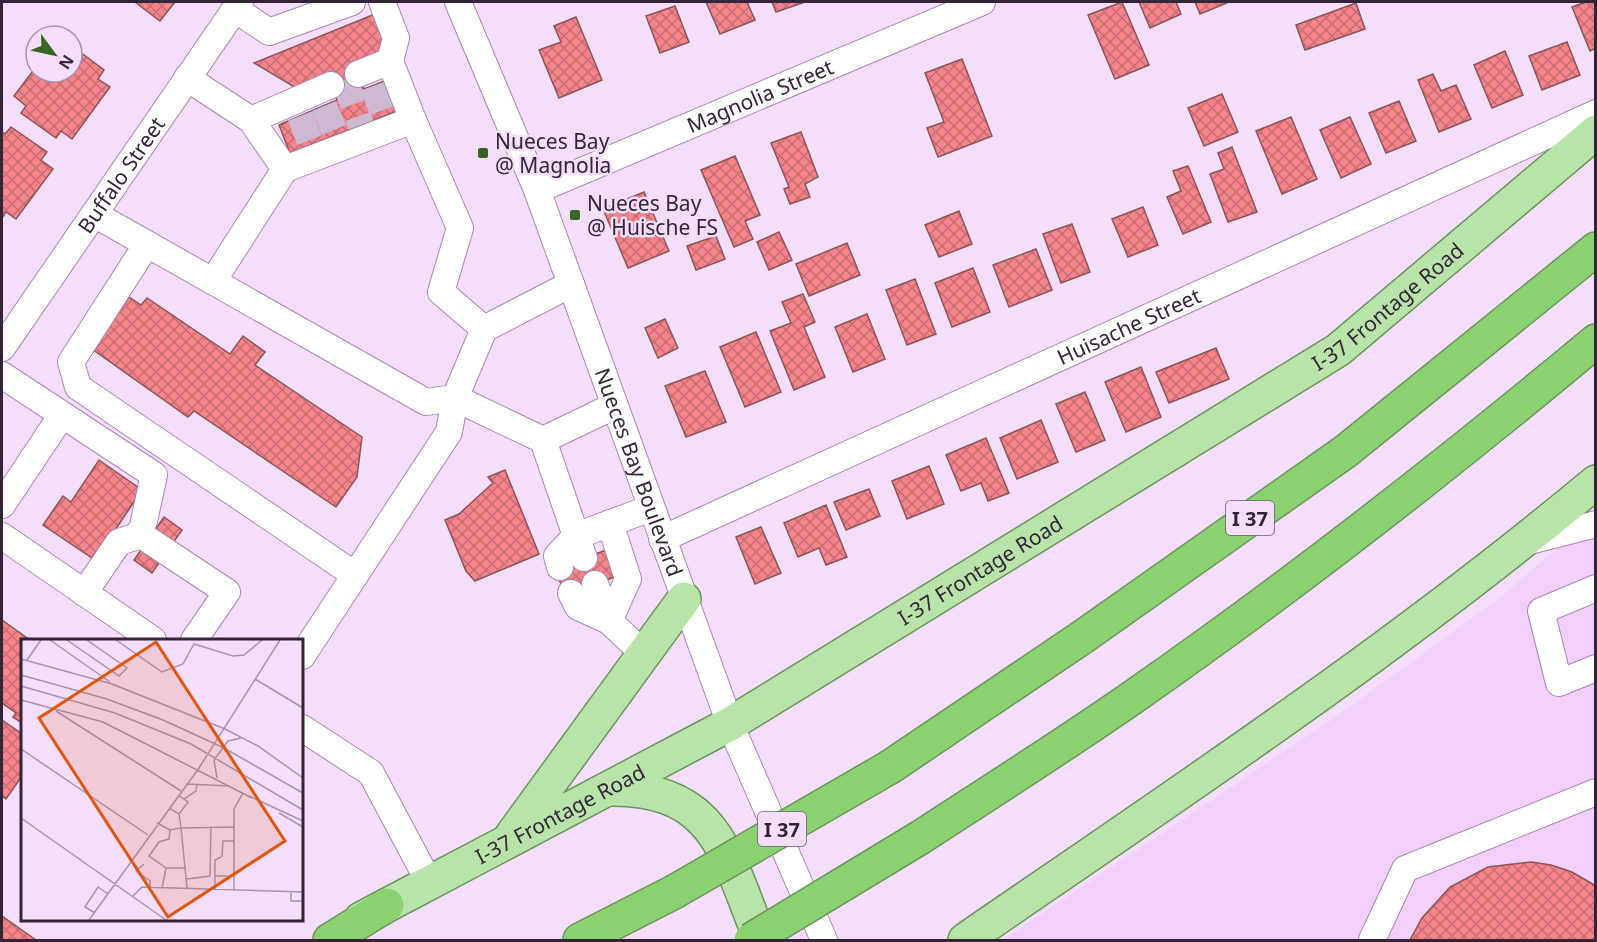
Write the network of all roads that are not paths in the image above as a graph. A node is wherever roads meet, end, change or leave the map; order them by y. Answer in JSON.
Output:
{"nodes":[{"id":1,"x":351,"y":2,"type":"edge"},
{"id":2,"x":382,"y":2,"type":"edge"},
{"id":3,"x":458,"y":2,"type":"edge"},
{"id":4,"x":982,"y":2,"type":"edge"},
{"id":5,"x":238,"y":5,"type":"edge"},
{"id":6,"x":187,"y":78,"type":"junction"},
{"id":7,"x":324,"y":94,"type":"dead end"},
{"id":8,"x":1596,"y":113,"type":"edge"},
{"id":9,"x":251,"y":120,"type":"junction"},
{"id":10,"x":383,"y":125,"type":"junction"},
{"id":11,"x":1596,"y":132,"type":"edge"},
{"id":12,"x":285,"y":169,"type":"junction"},
{"id":13,"x":537,"y":190,"type":"junction"},
{"id":14,"x":94,"y":214,"type":"junction"},
{"id":15,"x":147,"y":244,"type":"junction"},
{"id":16,"x":1596,"y":249,"type":"edge"},
{"id":17,"x":213,"y":281,"type":"junction"},
{"id":18,"x":571,"y":285,"type":"junction"},
{"id":19,"x":484,"y":329,"type":"junction"},
{"id":20,"x":1596,"y":341,"type":"edge"},
{"id":21,"x":2,"y":348,"type":"edge"},
{"id":22,"x":2,"y":375,"type":"edge"},
{"id":23,"x":455,"y":398,"type":"junction"},
{"id":24,"x":614,"y":406,"type":"junction"},
{"id":25,"x":62,"y":415,"type":"junction"},
{"id":26,"x":543,"y":440,"type":"junction"},
{"id":27,"x":1596,"y":482,"type":"edge"},
{"id":28,"x":2,"y":505,"type":"edge"},
{"id":29,"x":651,"y":508,"type":"junction"},
{"id":30,"x":610,"y":523,"type":"junction"},
{"id":31,"x":1596,"y":524,"type":"edge"},
{"id":32,"x":142,"y":528,"type":"junction"},
{"id":33,"x":2,"y":536,"type":"edge"},
{"id":34,"x":662,"y":539,"type":"junction"},
{"id":35,"x":1523,"y":543,"type":"junction"},
{"id":36,"x":580,"y":547,"type":"junction"},
{"id":37,"x":560,"y":567,"type":"dead end"},
{"id":38,"x":355,"y":574,"type":"junction"},
{"id":39,"x":1596,"y":588,"type":"edge"},
{"id":40,"x":583,"y":589,"type":"dead end"},
{"id":41,"x":84,"y":593,"type":"junction"},
{"id":42,"x":684,"y":599,"type":"junction"},
{"id":43,"x":609,"y":621,"type":"junction"},
{"id":44,"x":152,"y":639,"type":"edge"},
{"id":45,"x":195,"y":639,"type":"edge"},
{"id":46,"x":303,"y":654,"type":"edge"},
{"id":47,"x":644,"y":654,"type":"junction"},
{"id":48,"x":1596,"y":668,"type":"edge"},
{"id":49,"x":730,"y":724,"type":"junction"},
{"id":50,"x":303,"y":729,"type":"edge"},
{"id":51,"x":606,"y":789,"type":"junction"},
{"id":52,"x":1596,"y":792,"type":"edge"},
{"id":53,"x":508,"y":841,"type":"junction"},
{"id":54,"x":429,"y":882,"type":"junction"},
{"id":55,"x":387,"y":905,"type":"junction"},
{"id":56,"x":319,"y":940,"type":"edge"},
{"id":57,"x":330,"y":940,"type":"edge"},
{"id":58,"x":580,"y":940,"type":"edge"},
{"id":59,"x":751,"y":940,"type":"edge"},
{"id":60,"x":761,"y":940,"type":"edge"},
{"id":61,"x":824,"y":940,"type":"edge"},
{"id":62,"x":964,"y":940,"type":"edge"},
{"id":63,"x":1372,"y":940,"type":"edge"}],
"edges":[{"from":1,"to":5,"type":"street"},
{"from":2,"to":10,"type":"street"},
{"from":3,"to":13,"type":"street","name":"Nueces Bay Boulevard"},
{"from":4,"to":13,"type":"street","name":"Magnolia Street"},
{"from":5,"to":6,"type":"street","name":"Buffalo Street"},
{"from":6,"to":9,"type":"street"},
{"from":6,"to":14,"type":"street","name":"Buffalo Street"},
{"from":7,"to":9,"type":"street"},
{"from":8,"to":34,"type":"street","name":"Huisache Street"},
{"from":9,"to":12,"type":"street"},
{"from":10,"to":12,"type":"street"},
{"from":10,"to":19,"type":"street"},
{"from":11,"to":49,"type":"main road","name":"I-37 Frontage Road"},
{"from":12,"to":17,"type":"street"},
{"from":13,"to":18,"type":"street","name":"Nueces Bay Boulevard"},
{"from":14,"to":15,"type":"street"},
{"from":14,"to":21,"type":"street","name":"Buffalo Street"},
{"from":15,"to":17,"type":"street"},
{"from":15,"to":38,"type":"street"},
{"from":16,"to":58,"type":"highway","number":"I 37","bridge":true},
{"from":17,"to":23,"type":"street"},
{"from":18,"to":19,"type":"street"},
{"from":18,"to":24,"type":"street","name":"Nueces Bay Boulevard"},
{"from":19,"to":23,"type":"street"},
{"from":20,"to":59,"type":"highway","bridge":true},
{"from":22,"to":25,"type":"street"},
{"from":23,"to":26,"type":"street"},
{"from":23,"to":38,"type":"street"},
{"from":24,"to":26,"type":"street"},
{"from":24,"to":29,"type":"street","name":"Nueces Bay Boulevard"},
{"from":25,"to":28,"type":"street"},
{"from":25,"to":32,"type":"street"},
{"from":26,"to":36,"type":"street"},
{"from":27,"to":35,"type":"main road"},
{"from":29,"to":30,"type":"street"},
{"from":29,"to":34,"type":"street","name":"Nueces Bay Boulevard"},
{"from":30,"to":36,"type":"street"},
{"from":30,"to":43,"type":"street"},
{"from":31,"to":35,"type":"street"},
{"from":32,"to":41,"type":"street"},
{"from":32,"to":45,"type":"street"},
{"from":33,"to":41,"type":"street"},
{"from":34,"to":42,"type":"street","name":"Nueces Bay Boulevard"},
{"from":35,"to":62,"type":"main road"},
{"from":36,"to":37,"type":"street"},
{"from":38,"to":46,"type":"street"},
{"from":39,"to":48,"type":"street"},
{"from":40,"to":43,"type":"street"},
{"from":41,"to":44,"type":"street"},
{"from":42,"to":47,"type":"main road"},
{"from":42,"to":49,"type":"street","name":"Nueces Bay Boulevard"},
{"from":43,"to":47,"type":"street"},
{"from":47,"to":53,"type":"main road"},
{"from":49,"to":51,"type":"main road","name":"I-37 Frontage Road"},
{"from":49,"to":61,"type":"street","name":"Nueces Bay Boulevard"},
{"from":50,"to":54,"type":"street"},
{"from":51,"to":53,"type":"main road","name":"I-37 Frontage Road"},
{"from":51,"to":60,"type":"main road"},
{"from":52,"to":63,"type":"street"},
{"from":53,"to":54,"type":"main road","name":"I-37 Frontage Road"},
{"from":54,"to":55,"type":"main road","name":"I-37 Frontage Road"},
{"from":55,"to":56,"type":"main road","name":"I-37 Frontage Road"},
{"from":55,"to":57,"type":"highway"}]}
